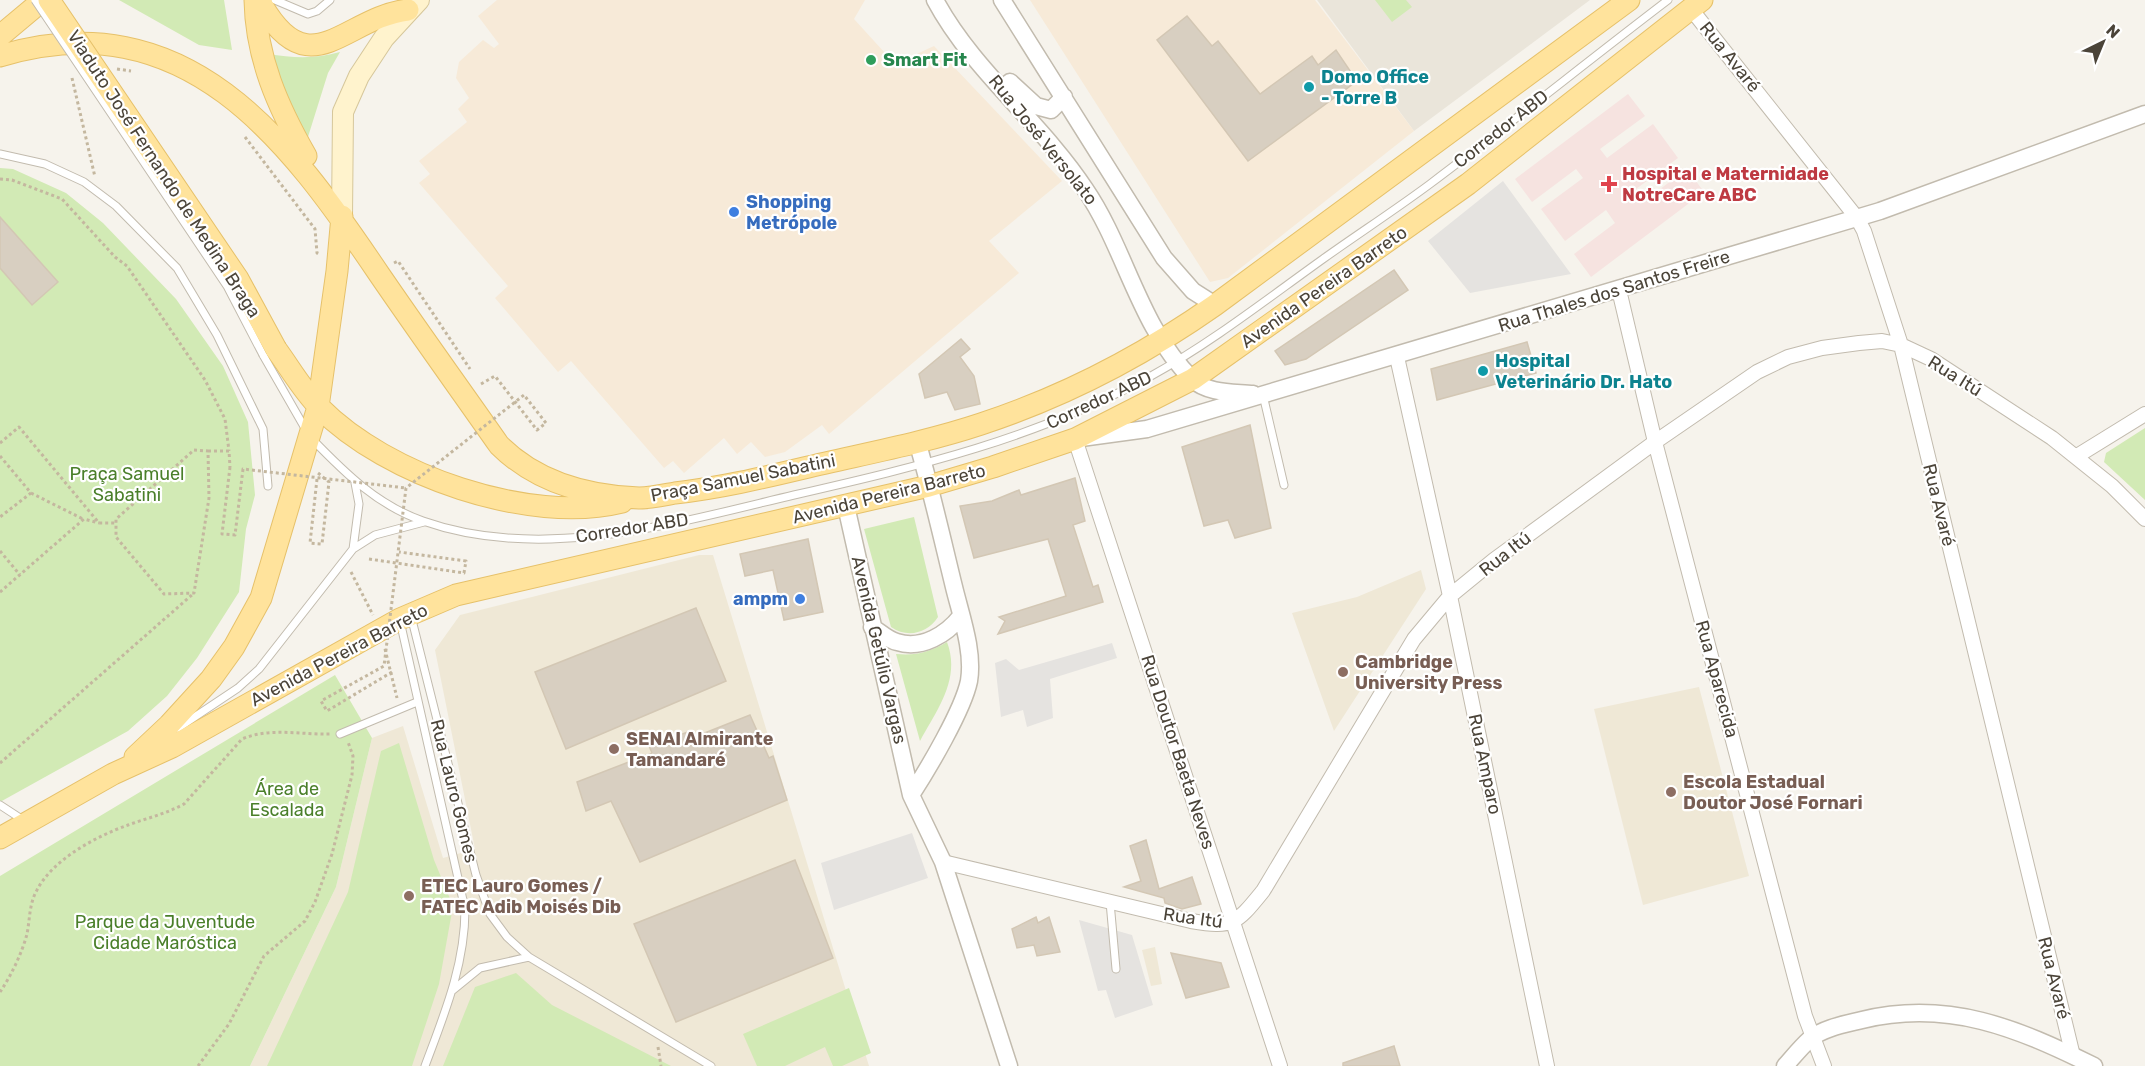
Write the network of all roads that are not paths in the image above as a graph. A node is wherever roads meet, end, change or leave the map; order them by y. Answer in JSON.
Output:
{"nodes":[{"id":1,"x":35,"y":0,"type":"edge"},
{"id":2,"x":43,"y":0,"type":"edge"},
{"id":3,"x":49,"y":0,"type":"edge"},
{"id":4,"x":257,"y":0,"type":"edge"},
{"id":5,"x":275,"y":0,"type":"edge"},
{"id":6,"x":330,"y":0,"type":"edge"},
{"id":7,"x":935,"y":0,"type":"edge"},
{"id":8,"x":992,"y":0,"type":"edge"},
{"id":9,"x":1002,"y":0,"type":"edge"},
{"id":10,"x":1629,"y":0,"type":"edge"},
{"id":11,"x":1668,"y":0,"type":"edge"},
{"id":12,"x":410,"y":4,"type":"edge"},
{"id":13,"x":1697,"y":4,"type":"edge"},
{"id":14,"x":1014,"y":19,"type":"junction"},
{"id":15,"x":0,"y":36,"type":"edge"},
{"id":16,"x":0,"y":56,"type":"edge"},
{"id":17,"x":976,"y":57,"type":"junction"},
{"id":18,"x":1064,"y":97,"type":"junction"},
{"id":19,"x":2145,"y":114,"type":"edge"},
{"id":20,"x":0,"y":154,"type":"edge"},
{"id":21,"x":342,"y":216,"type":"junction"},
{"id":22,"x":1857,"y":218,"type":"junction"},
{"id":23,"x":1619,"y":290,"type":"junction"},
{"id":24,"x":1215,"y":305,"type":"junction"},
{"id":25,"x":1162,"y":340,"type":"junction"},
{"id":26,"x":1900,"y":345,"type":"junction"},
{"id":27,"x":270,"y":352,"type":"junction"},
{"id":28,"x":1397,"y":357,"type":"junction"},
{"id":29,"x":1177,"y":361,"type":"junction"},
{"id":30,"x":1193,"y":379,"type":"junction"},
{"id":31,"x":1263,"y":395,"type":"junction"},
{"id":32,"x":318,"y":407,"type":"junction"},
{"id":33,"x":2145,"y":414,"type":"edge"},
{"id":34,"x":309,"y":436,"type":"junction"},
{"id":35,"x":1075,"y":439,"type":"junction"},
{"id":36,"x":917,"y":441,"type":"junction"},
{"id":37,"x":1655,"y":442,"type":"junction"},
{"id":38,"x":2077,"y":456,"type":"junction"},
{"id":39,"x":924,"y":465,"type":"junction"},
{"id":40,"x":355,"y":483,"type":"junction"},
{"id":41,"x":1284,"y":485,"type":"dead end"},
{"id":42,"x":268,"y":486,"type":"dead end"},
{"id":43,"x":929,"y":486,"type":"junction"},
{"id":44,"x":640,"y":498,"type":"junction"},
{"id":45,"x":846,"y":506,"type":"junction"},
{"id":46,"x":2145,"y":519,"type":"edge"},
{"id":47,"x":424,"y":522,"type":"junction"},
{"id":48,"x":353,"y":549,"type":"junction"},
{"id":49,"x":1450,"y":596,"type":"junction"},
{"id":50,"x":405,"y":616,"type":"junction"},
{"id":51,"x":961,"y":616,"type":"junction"},
{"id":52,"x":872,"y":627,"type":"junction"},
{"id":53,"x":417,"y":702,"type":"junction"},
{"id":54,"x":340,"y":734,"type":"road end"},
{"id":55,"x":143,"y":750,"type":"junction"},
{"id":56,"x":113,"y":774,"type":"junction"},
{"id":57,"x":911,"y":795,"type":"junction"},
{"id":58,"x":0,"y":805,"type":"edge"},
{"id":59,"x":27,"y":822,"type":"junction"},
{"id":60,"x":0,"y":837,"type":"edge"},
{"id":61,"x":943,"y":862,"type":"junction"},
{"id":62,"x":1110,"y":902,"type":"junction"},
{"id":63,"x":1234,"y":922,"type":"junction"},
{"id":64,"x":529,"y":957,"type":"junction"},
{"id":65,"x":1116,"y":969,"type":"dead end"},
{"id":66,"x":453,"y":990,"type":"junction"},
{"id":67,"x":1812,"y":1038,"type":"junction"},
{"id":68,"x":2073,"y":1056,"type":"junction"},
{"id":69,"x":425,"y":1066,"type":"edge"},
{"id":70,"x":711,"y":1066,"type":"edge"},
{"id":71,"x":1009,"y":1066,"type":"edge"},
{"id":72,"x":1280,"y":1066,"type":"edge"},
{"id":73,"x":1547,"y":1066,"type":"edge"},
{"id":74,"x":1785,"y":1066,"type":"edge"},
{"id":75,"x":1824,"y":1066,"type":"edge"},
{"id":76,"x":2094,"y":1066,"type":"edge"}],
"edges":[{"from":1,"to":27,"type":"lane","name":"Corredor ABD","bridge":true},
{"from":2,"to":15,"type":"main road"},
{"from":3,"to":27,"type":"main road","name":"Viaduto José Fernando de Medina Braga","bridge":true},
{"from":4,"to":12,"type":"main road"},
{"from":4,"to":21,"type":"main road"},
{"from":5,"to":6,"type":"lane"},
{"from":7,"to":17,"type":"street","name":"Rua José Versolato"},
{"from":8,"to":14,"type":"street"},
{"from":9,"to":14,"type":"street","name":"Rua José Versolato"},
{"from":10,"to":24,"type":"main road"},
{"from":11,"to":29,"type":"lane","name":"Corredor ABD"},
{"from":12,"to":21,"type":"main road"},
{"from":13,"to":22,"type":"street","name":"Rua Avaré"},
{"from":13,"to":30,"type":"main road","name":"Avenida Pereira Barreto"},
{"from":14,"to":18,"type":"street","name":"Rua José Versolato"},
{"from":16,"to":21,"type":"main road","name":"Praça Samuel Sabatini"},
{"from":17,"to":18,"type":"street"},
{"from":17,"to":25,"type":"street","name":"Rua José Versolato"},
{"from":18,"to":24,"type":"street","name":"Rua José Versolato"},
{"from":19,"to":22,"type":"street","name":"Rua Thales dos Santos Freire"},
{"from":20,"to":42,"type":"lane"},
{"from":21,"to":32,"type":"main road"},
{"from":21,"to":44,"type":"main road","name":"Praça Samuel Sabatini"},
{"from":22,"to":23,"type":"street","name":"Rua Thales dos Santos Freire"},
{"from":22,"to":26,"type":"street","name":"Rua Avaré"},
{"from":23,"to":28,"type":"street","name":"Rua Thales dos Santos Freire"},
{"from":23,"to":37,"type":"street","name":"Rua Aparecida"},
{"from":24,"to":25,"type":"main road"},
{"from":25,"to":29,"type":"street","name":"Rua José Versolato"},
{"from":25,"to":36,"type":"main road"},
{"from":26,"to":37,"type":"street","name":"Rua Itú"},
{"from":26,"to":38,"type":"street","name":"Rua Itú"},
{"from":26,"to":68,"type":"street","name":"Rua Avaré"},
{"from":27,"to":32,"type":"main road","name":"Viaduto José Fernando de Medina Braga"},
{"from":27,"to":34,"type":"lane","name":"Corredor ABD"},
{"from":28,"to":31,"type":"street","name":"Rua Thales dos Santos Freire"},
{"from":28,"to":49,"type":"street","name":"Rua Amparo"},
{"from":29,"to":30,"type":"street","name":"Rua José Versolato"},
{"from":29,"to":39,"type":"lane","name":"Corredor ABD"},
{"from":30,"to":31,"type":"street","name":"Rua José Versolato"},
{"from":30,"to":35,"type":"main road","name":"Avenida Pereira Barreto"},
{"from":31,"to":35,"type":"street","name":"Rua Thales dos Santos Freire"},
{"from":31,"to":41,"type":"lane"},
{"from":32,"to":34,"type":"main road"},
{"from":32,"to":44,"type":"main road"},
{"from":33,"to":38,"type":"street"},
{"from":34,"to":40,"type":"lane","name":"Corredor ABD"},
{"from":34,"to":55,"type":"main road"},
{"from":35,"to":43,"type":"main road","name":"Avenida Pereira Barreto"},
{"from":35,"to":63,"type":"street","name":"Rua Doutor Baeta Neves"},
{"from":36,"to":39,"type":"street"},
{"from":36,"to":44,"type":"main road","name":"Praça Samuel Sabatini"},
{"from":37,"to":49,"type":"street","name":"Rua Itú"},
{"from":37,"to":67,"type":"street","name":"Rua Aparecida"},
{"from":38,"to":46,"type":"street","name":"Rua Itú"},
{"from":39,"to":43,"type":"street"},
{"from":39,"to":47,"type":"lane","name":"Corredor ABD"},
{"from":40,"to":47,"type":"lane","name":"Corredor ABD"},
{"from":40,"to":48,"type":"lane"},
{"from":43,"to":45,"type":"main road","name":"Avenida Pereira Barreto"},
{"from":43,"to":51,"type":"street"},
{"from":45,"to":50,"type":"main road","name":"Avenida Pereira Barreto"},
{"from":45,"to":52,"type":"street","name":"Avenida Getúlio Vargas"},
{"from":47,"to":48,"type":"lane","name":"Corredor ABD"},
{"from":48,"to":55,"type":"lane","name":"Corredor ABD"},
{"from":49,"to":63,"type":"street","name":"Rua Itú"},
{"from":49,"to":73,"type":"street","name":"Rua Amparo"},
{"from":50,"to":53,"type":"lane","name":"Rua Lauro Gomes"},
{"from":50,"to":56,"type":"main road","name":"Avenida Pereira Barreto"},
{"from":50,"to":64,"type":"lane","name":"Rua Lauro Gomes"},
{"from":51,"to":52,"type":"street"},
{"from":51,"to":57,"type":"street"},
{"from":52,"to":57,"type":"street","name":"Avenida Getúlio Vargas"},
{"from":53,"to":54,"type":"lane"},
{"from":53,"to":66,"type":"lane","name":"Rua Lauro Gomes"},
{"from":55,"to":56,"type":"main road"},
{"from":56,"to":59,"type":"main road","name":"Avenida Pereira Barreto"},
{"from":57,"to":61,"type":"street","name":"Avenida Getúlio Vargas"},
{"from":58,"to":59,"type":"lane"},
{"from":59,"to":60,"type":"main road","name":"Avenida Pereira Barreto"},
{"from":61,"to":62,"type":"street","name":"Rua Itú"},
{"from":61,"to":71,"type":"street","name":"Avenida Getúlio Vargas"},
{"from":62,"to":63,"type":"street","name":"Rua Itú"},
{"from":62,"to":65,"type":"lane"},
{"from":63,"to":72,"type":"street","name":"Rua Doutor Baeta Neves"},
{"from":64,"to":66,"type":"lane"},
{"from":64,"to":70,"type":"lane","name":"Rua Lauro Gomes"},
{"from":66,"to":69,"type":"lane","name":"Rua Lauro Gomes"},
{"from":67,"to":68,"type":"street"},
{"from":67,"to":74,"type":"street"},
{"from":67,"to":75,"type":"street","name":"Rua Aparecida"},
{"from":68,"to":76,"type":"street"}]}
